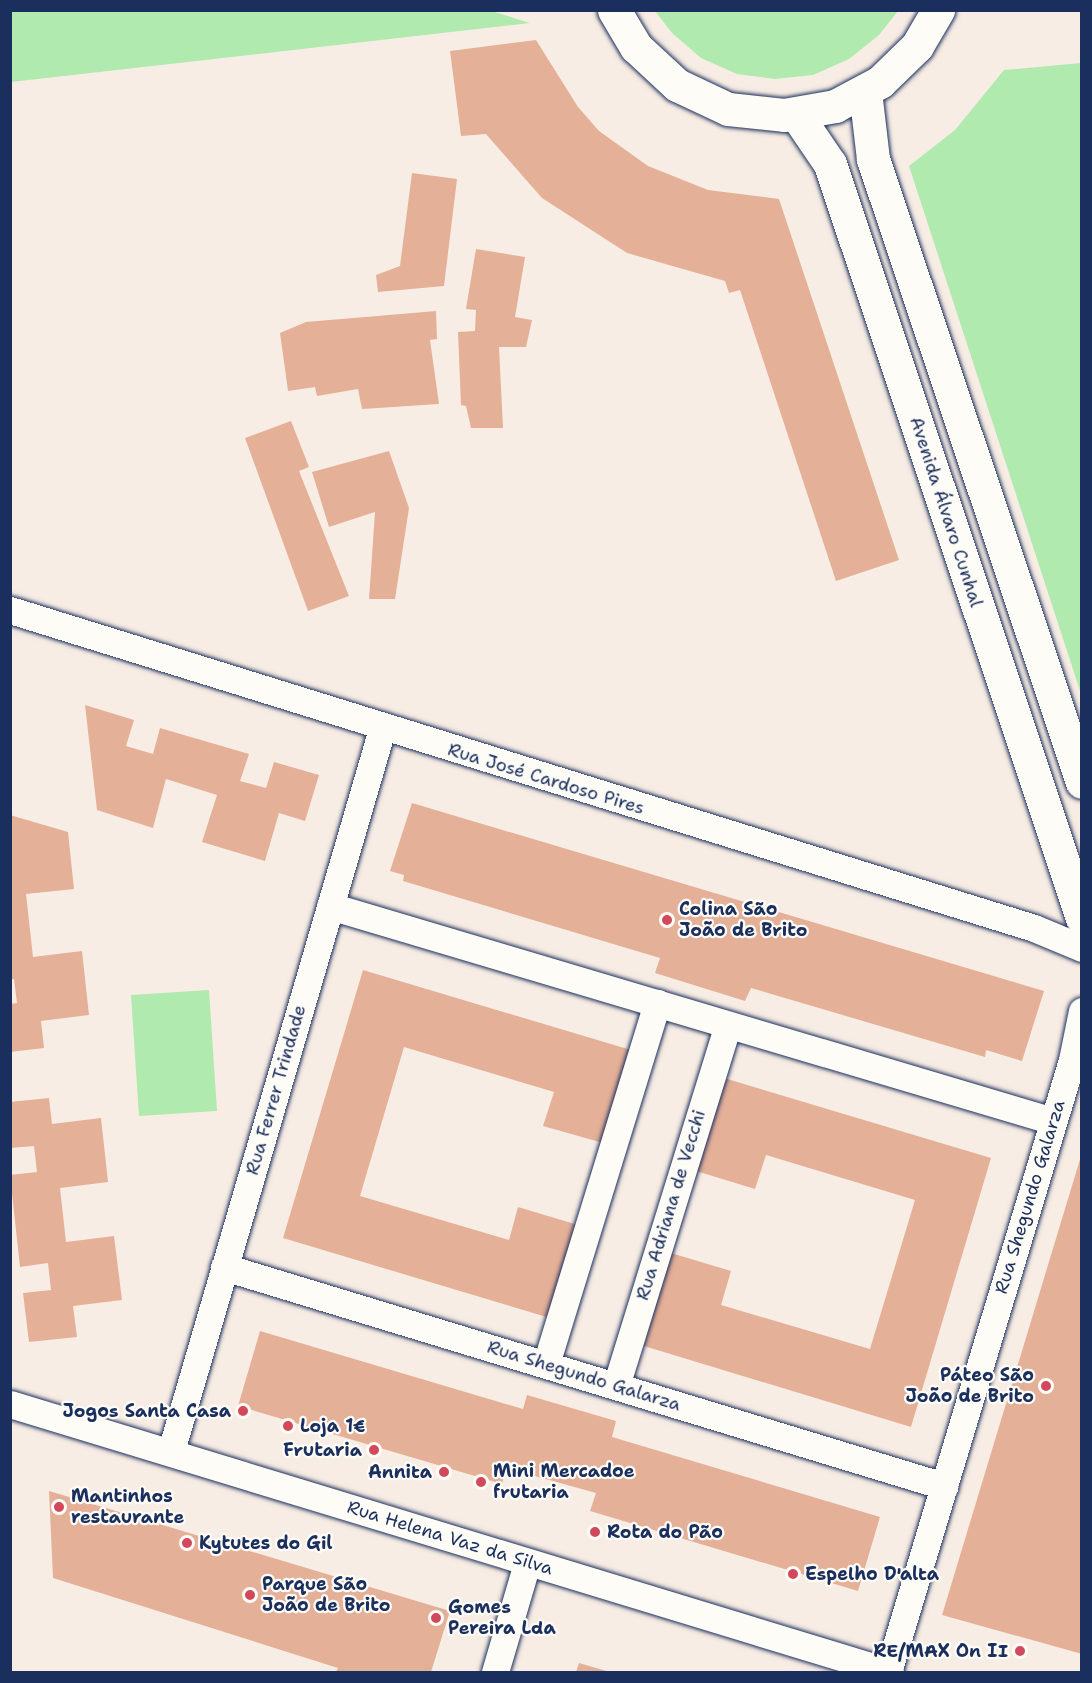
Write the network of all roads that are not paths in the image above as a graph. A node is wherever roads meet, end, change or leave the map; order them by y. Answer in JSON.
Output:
{"nodes":[{"id":1,"x":614,"y":10,"type":"edge"},
{"id":2,"x":961,"y":10,"type":"edge"},
{"id":3,"x":935,"y":17,"type":"edge"},
{"id":4,"x":866,"y":91,"type":"junction"},
{"id":5,"x":796,"y":114,"type":"junction"},
{"id":6,"x":10,"y":610,"type":"edge"},
{"id":7,"x":382,"y":729,"type":"junction"},
{"id":8,"x":1082,"y":782,"type":"edge"},
{"id":9,"x":330,"y":906,"type":"junction"},
{"id":10,"x":1082,"y":918,"type":"edge"},
{"id":11,"x":1082,"y":948,"type":"edge"},
{"id":12,"x":657,"y":1003,"type":"junction"},
{"id":13,"x":1082,"y":1011,"type":"edge"},
{"id":14,"x":728,"y":1025,"type":"junction"},
{"id":15,"x":1077,"y":1054,"type":"edge"},
{"id":16,"x":1053,"y":1121,"type":"junction"},
{"id":17,"x":224,"y":1268,"type":"junction"},
{"id":18,"x":546,"y":1364,"type":"junction"},
{"id":19,"x":616,"y":1386,"type":"junction"},
{"id":20,"x":10,"y":1404,"type":"edge"},
{"id":21,"x":171,"y":1451,"type":"junction"},
{"id":22,"x":944,"y":1486,"type":"junction"},
{"id":23,"x":527,"y":1563,"type":"junction"},
{"id":24,"x":495,"y":1672,"type":"edge"},
{"id":25,"x":889,"y":1672,"type":"edge"}],
"edges":[{"from":1,"to":5,"type":"street"},
{"from":2,"to":3,"type":"street"},
{"from":3,"to":4,"type":"street"},
{"from":4,"to":5,"type":"street"},
{"from":4,"to":8,"type":"street"},
{"from":5,"to":10,"type":"street","name":"Avenida Álvaro Cunhal"},
{"from":6,"to":7,"type":"street","name":"Rua José Cardoso Pires"},
{"from":7,"to":9,"type":"street","name":"Rua Ferrer Trindade"},
{"from":7,"to":11,"type":"street","name":"Rua José Cardoso Pires"},
{"from":9,"to":12,"type":"street"},
{"from":9,"to":17,"type":"street","name":"Rua Ferrer Trindade"},
{"from":12,"to":14,"type":"street"},
{"from":12,"to":18,"type":"street"},
{"from":13,"to":15,"type":"street","name":"Rua Shegundo Galarza"},
{"from":14,"to":16,"type":"street"},
{"from":14,"to":19,"type":"street","name":"Rua Adriana de Vecchi"},
{"from":15,"to":16,"type":"street","name":"Rua Shegundo Galarza"},
{"from":16,"to":22,"type":"street","name":"Rua Shegundo Galarza"},
{"from":17,"to":18,"type":"street","name":"Rua Shegundo Galarza"},
{"from":17,"to":21,"type":"street","name":"Rua Ferrer Trindade"},
{"from":18,"to":19,"type":"street","name":"Rua Shegundo Galarza"},
{"from":19,"to":22,"type":"street","name":"Rua Shegundo Galarza"},
{"from":20,"to":21,"type":"street","name":"Rua Helena Vaz da Silva"},
{"from":21,"to":23,"type":"street","name":"Rua Helena Vaz da Silva"},
{"from":22,"to":25,"type":"street","name":"Rua Shegundo Galarza"},
{"from":23,"to":24,"type":"street"},
{"from":23,"to":25,"type":"street","name":"Rua Helena Vaz da Silva"}]}
